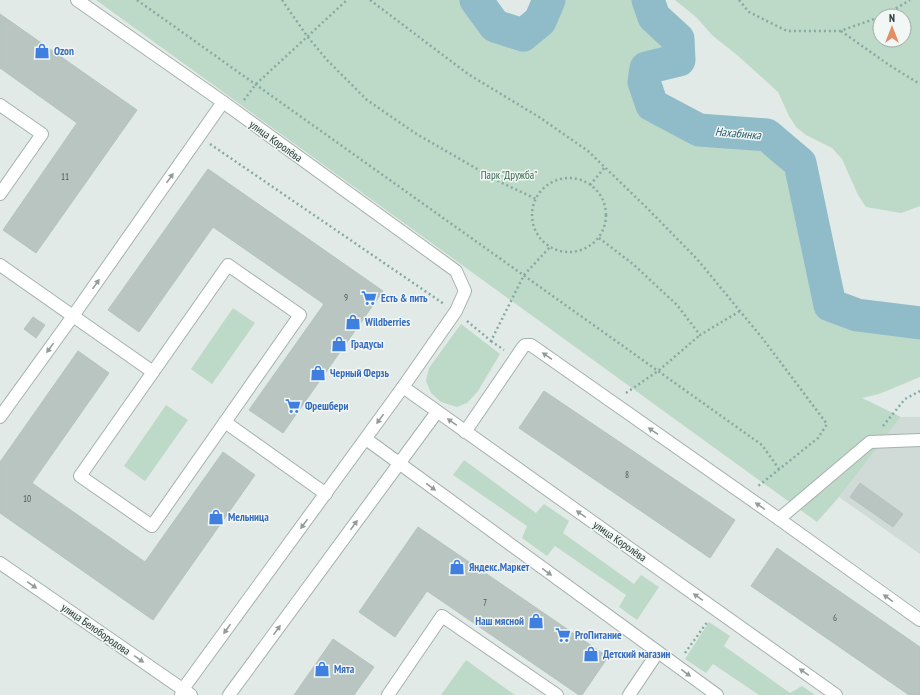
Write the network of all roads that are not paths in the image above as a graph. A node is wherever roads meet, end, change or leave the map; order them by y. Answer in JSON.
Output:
{"nodes":[{"id":1,"x":77,"y":0,"type":"edge"},
{"id":2,"x":223,"y":102,"type":"junction"},
{"id":3,"x":0,"y":105,"type":"edge"},
{"id":4,"x":0,"y":194,"type":"edge"},
{"id":5,"x":0,"y":265,"type":"edge"},
{"id":6,"x":73,"y":316,"type":"junction"},
{"id":7,"x":153,"y":372,"type":"junction"},
{"id":8,"x":403,"y":387,"type":"junction"},
{"id":9,"x":437,"y":412,"type":"junction"},
{"id":10,"x":0,"y":417,"type":"edge"},
{"id":11,"x":225,"y":422,"type":"junction"},
{"id":12,"x":466,"y":432,"type":"junction"},
{"id":13,"x":366,"y":439,"type":"junction"},
{"id":14,"x":920,"y":440,"type":"edge"},
{"id":15,"x":399,"y":464,"type":"junction"},
{"id":16,"x":326,"y":494,"type":"junction"},
{"id":17,"x":779,"y":519,"type":"junction"},
{"id":18,"x":0,"y":563,"type":"edge"},
{"id":19,"x":920,"y":620,"type":"edge"},
{"id":20,"x":658,"y":652,"type":"junction"},
{"id":21,"x":185,"y":693,"type":"edge"},
{"id":22,"x":229,"y":695,"type":"edge"},
{"id":23,"x":388,"y":695,"type":"edge"},
{"id":24,"x":558,"y":695,"type":"edge"},
{"id":25,"x":629,"y":695,"type":"edge"},
{"id":26,"x":718,"y":695,"type":"edge"},
{"id":27,"x":836,"y":695,"type":"edge"}],
"edges":[{"from":1,"to":2,"type":"street","name":"улица Королёва"},
{"from":6,"to":2,"type":"street","one_way":true},
{"from":2,"to":8,"type":"street","name":"улица Королёва"},
{"from":3,"to":4,"type":"street"},
{"from":5,"to":6,"type":"street"},
{"from":6,"to":7,"type":"street"},
{"from":6,"to":10,"type":"street","one_way":true},
{"from":7,"to":11,"type":"street"},
{"from":7,"to":11,"type":"street"},
{"from":8,"to":9,"type":"street","name":"улица Королёва"},
{"from":8,"to":13,"type":"street","one_way":true},
{"from":12,"to":9,"type":"street","name":"улица Королёва","one_way":true},
{"from":9,"to":15,"type":"street"},
{"from":11,"to":16,"type":"street"},
{"from":17,"to":12,"type":"street","one_way":true},
{"from":27,"to":12,"type":"street","name":"улица Королёва","one_way":true},
{"from":13,"to":15,"type":"street"},
{"from":13,"to":16,"type":"street"},
{"from":14,"to":17,"type":"street"},
{"from":15,"to":20,"type":"street","one_way":true},
{"from":22,"to":15,"type":"street","one_way":true},
{"from":16,"to":21,"type":"street","one_way":true},
{"from":19,"to":17,"type":"street","one_way":true},
{"from":18,"to":21,"type":"street","name":"улица Белобородова","one_way":true},
{"from":20,"to":25,"type":"street"},
{"from":20,"to":26,"type":"street","one_way":true},
{"from":23,"to":24,"type":"street"}]}
